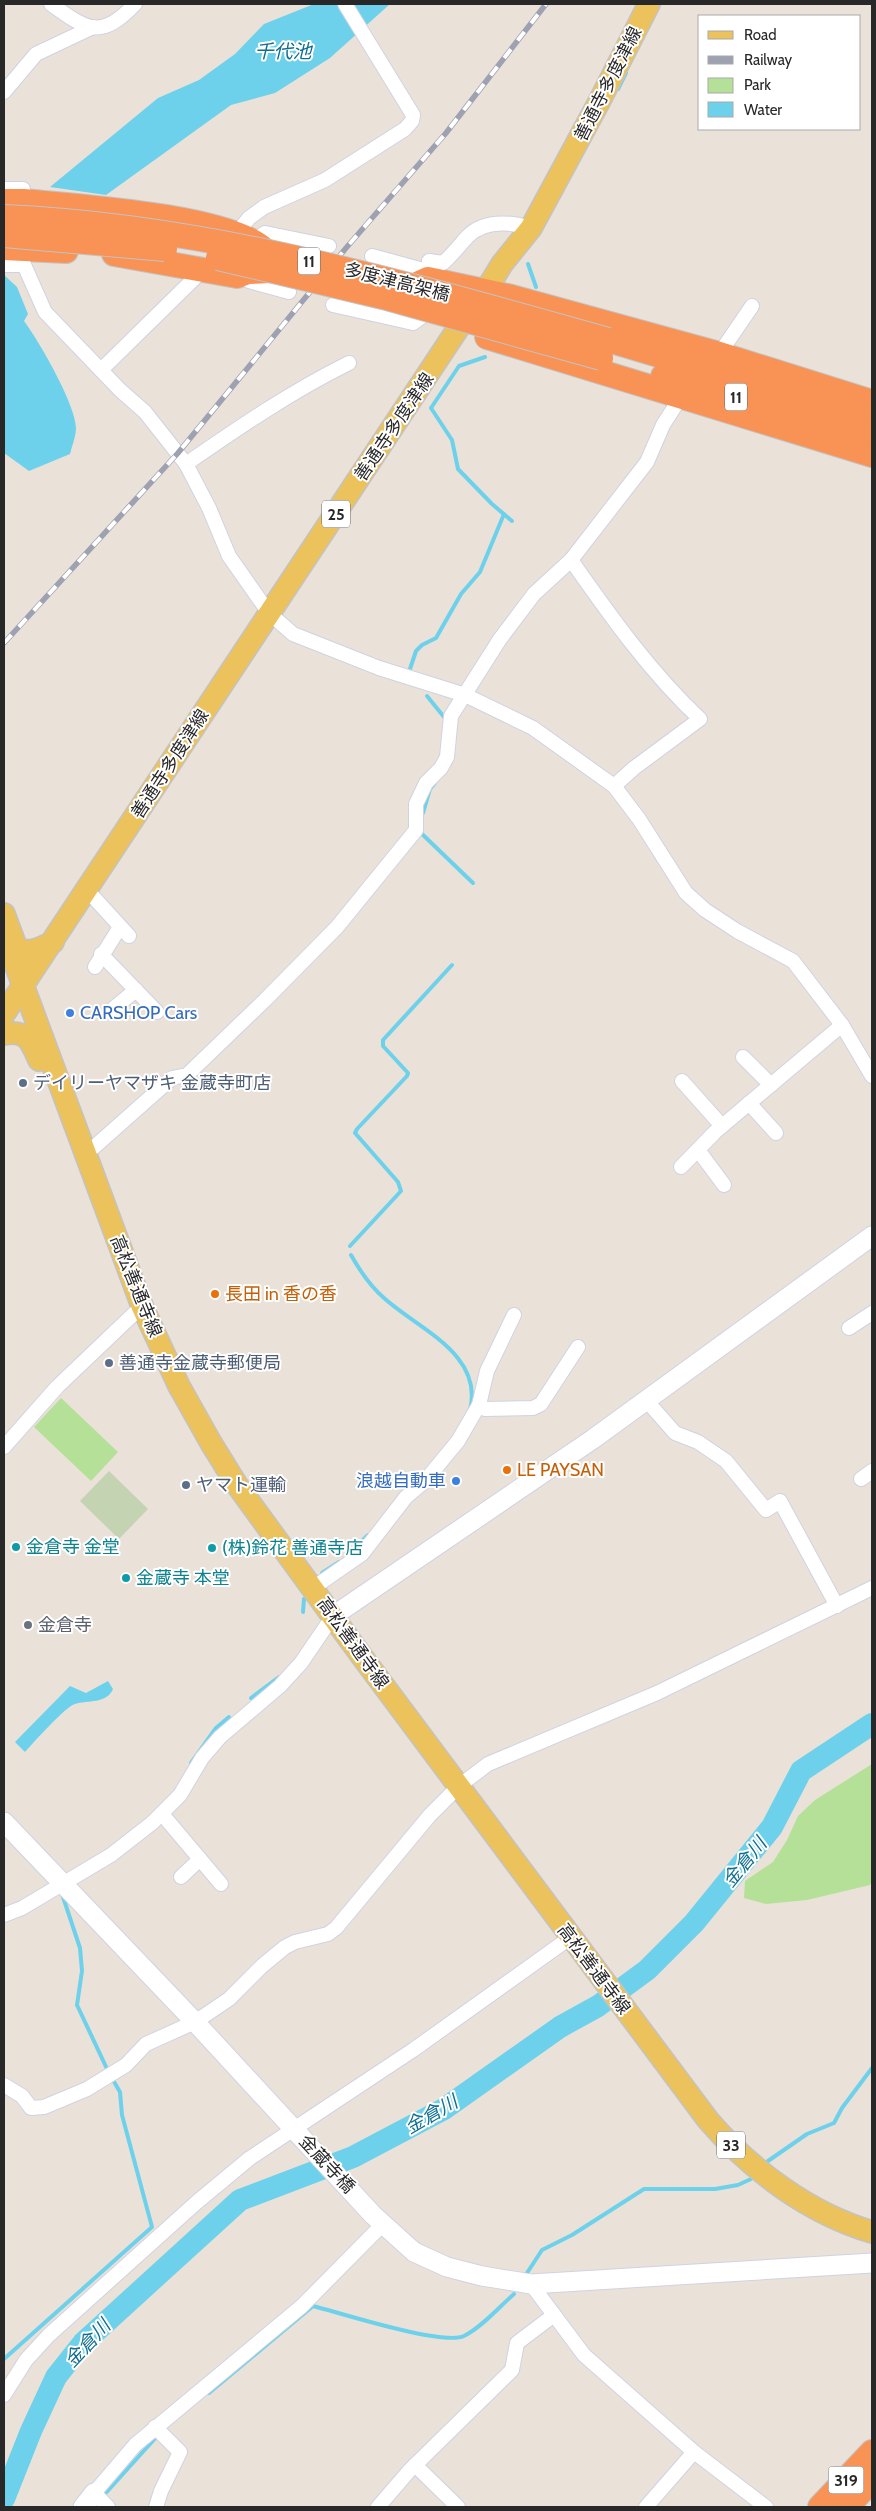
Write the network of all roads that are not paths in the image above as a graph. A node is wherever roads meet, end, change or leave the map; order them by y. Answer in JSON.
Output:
{"nodes":[{"id":1,"x":51,"y":4,"type":"edge"},
{"id":2,"x":135,"y":4,"type":"edge"},
{"id":3,"x":345,"y":4,"type":"edge"},
{"id":4,"x":649,"y":4,"type":"edge"},
{"id":5,"x":93,"y":27,"type":"junction"},
{"id":6,"x":4,"y":92,"type":"edge"},
{"id":7,"x":4,"y":188,"type":"edge"},
{"id":8,"x":14,"y":201,"type":"edge"},
{"id":9,"x":4,"y":217,"type":"edge"},
{"id":10,"x":531,"y":228,"type":"junction"},
{"id":11,"x":245,"y":238,"type":"junction"},
{"id":12,"x":329,"y":246,"type":"dead end"},
{"id":13,"x":10,"y":252,"type":"edge"},
{"id":14,"x":372,"y":256,"type":"dead end"},
{"id":15,"x":204,"y":270,"type":"junction"},
{"id":16,"x":430,"y":271,"type":"junction"},
{"id":17,"x":242,"y":274,"type":"junction"},
{"id":18,"x":486,"y":290,"type":"junction"},
{"id":19,"x":289,"y":292,"type":"dead end"},
{"id":20,"x":333,"y":305,"type":"dead end"},
{"id":21,"x":752,"y":306,"type":"dead end"},
{"id":22,"x":424,"y":316,"type":"junction"},
{"id":23,"x":457,"y":330,"type":"junction"},
{"id":24,"x":605,"y":349,"type":"junction"},
{"id":25,"x":715,"y":356,"type":"junction"},
{"id":26,"x":349,"y":364,"type":"dead end"},
{"id":27,"x":101,"y":370,"type":"junction"},
{"id":28,"x":681,"y":395,"type":"junction"},
{"id":29,"x":872,"y":402,"type":"edge"},
{"id":30,"x":872,"y":419,"type":"edge"},
{"id":31,"x":872,"y":436,"type":"edge"},
{"id":32,"x":872,"y":455,"type":"edge"},
{"id":33,"x":186,"y":464,"type":"junction"},
{"id":34,"x":571,"y":560,"type":"junction"},
{"id":35,"x":269,"y":613,"type":"junction"},
{"id":36,"x":465,"y":695,"type":"junction"},
{"id":37,"x":614,"y":786,"type":"junction"},
{"id":38,"x":87,"y":890,"type":"junction"},
{"id":39,"x":4,"y":914,"type":"edge"},
{"id":40,"x":4,"y":934,"type":"edge"},
{"id":41,"x":53,"y":942,"type":"junction"},
{"id":42,"x":23,"y":986,"type":"junction"},
{"id":43,"x":136,"y":990,"type":"junction"},
{"id":44,"x":114,"y":1008,"type":"dead end"},
{"id":45,"x":157,"y":1012,"type":"dead end"},
{"id":46,"x":4,"y":1014,"type":"edge"},
{"id":47,"x":33,"y":1014,"type":"junction"},
{"id":48,"x":842,"y":1024,"type":"junction"},
{"id":49,"x":4,"y":1034,"type":"edge"},
{"id":50,"x":743,"y":1057,"type":"dead end"},
{"id":51,"x":872,"y":1076,"type":"edge"},
{"id":52,"x":682,"y":1081,"type":"dead end"},
{"id":53,"x":771,"y":1084,"type":"junction"},
{"id":54,"x":750,"y":1103,"type":"junction"},
{"id":55,"x":72,"y":1119,"type":"junction"},
{"id":56,"x":722,"y":1126,"type":"junction"},
{"id":57,"x":776,"y":1134,"type":"dead end"},
{"id":58,"x":94,"y":1148,"type":"dead end"},
{"id":59,"x":698,"y":1150,"type":"junction"},
{"id":60,"x":681,"y":1168,"type":"dead end"},
{"id":61,"x":724,"y":1185,"type":"dead end"},
{"id":62,"x":872,"y":1236,"type":"edge"},
{"id":63,"x":142,"y":1306,"type":"junction"},
{"id":64,"x":872,"y":1313,"type":"edge"},
{"id":65,"x":514,"y":1315,"type":"dead end"},
{"id":66,"x":849,"y":1328,"type":"dead end"},
{"id":67,"x":578,"y":1347,"type":"dead end"},
{"id":68,"x":646,"y":1400,"type":"junction"},
{"id":69,"x":479,"y":1405,"type":"junction"},
{"id":70,"x":4,"y":1447,"type":"edge"},
{"id":71,"x":313,"y":1588,"type":"junction"},
{"id":72,"x":872,"y":1588,"type":"edge"},
{"id":73,"x":837,"y":1606,"type":"junction"},
{"id":74,"x":333,"y":1616,"type":"junction"},
{"id":75,"x":459,"y":1786,"type":"junction"},
{"id":76,"x":162,"y":1814,"type":"junction"},
{"id":77,"x":4,"y":1822,"type":"edge"},
{"id":78,"x":200,"y":1859,"type":"junction"},
{"id":79,"x":181,"y":1877,"type":"dead end"},
{"id":80,"x":63,"y":1883,"type":"junction"},
{"id":81,"x":221,"y":1884,"type":"dead end"},
{"id":82,"x":4,"y":1915,"type":"edge"},
{"id":83,"x":572,"y":1939,"type":"junction"},
{"id":84,"x":195,"y":2022,"type":"junction"},
{"id":85,"x":4,"y":2086,"type":"edge"},
{"id":86,"x":294,"y":2129,"type":"junction"},
{"id":87,"x":383,"y":2224,"type":"junction"},
{"id":88,"x":870,"y":2233,"type":"edge"},
{"id":89,"x":869,"y":2261,"type":"edge"},
{"id":90,"x":531,"y":2284,"type":"junction"},
{"id":91,"x":554,"y":2315,"type":"junction"},
{"id":92,"x":4,"y":2395,"type":"edge"},
{"id":93,"x":159,"y":2431,"type":"junction"},
{"id":94,"x":694,"y":2452,"type":"junction"},
{"id":95,"x":872,"y":2452,"type":"edge"},
{"id":96,"x":415,"y":2465,"type":"junction"},
{"id":97,"x":872,"y":2480,"type":"edge"},
{"id":98,"x":88,"y":2500,"type":"edge"},
{"id":99,"x":108,"y":2507,"type":"edge"},
{"id":100,"x":156,"y":2507,"type":"edge"},
{"id":101,"x":378,"y":2507,"type":"edge"},
{"id":102,"x":458,"y":2507,"type":"edge"},
{"id":103,"x":646,"y":2507,"type":"edge"},
{"id":104,"x":766,"y":2507,"type":"edge"},
{"id":105,"x":820,"y":2507,"type":"edge"},
{"id":106,"x":847,"y":2507,"type":"edge"}],
"edges":[{"from":1,"to":5,"type":"street"},
{"from":2,"to":5,"type":"street"},
{"from":3,"to":11,"type":"street"},
{"from":4,"to":10,"type":"main road","name":"善通寺多度津線","number":"25"},
{"from":5,"to":6,"type":"street"},
{"from":7,"to":8,"type":"street"},
{"from":8,"to":11,"type":"highway"},
{"from":8,"to":13,"type":"street"},
{"from":9,"to":24,"type":"highway","name":"多度津高架橋","number":"11","bridge":true},
{"from":10,"to":16,"type":"street"},
{"from":10,"to":18,"type":"main road","name":"善通寺多度津線","number":"25"},
{"from":11,"to":12,"type":"street"},
{"from":11,"to":15,"type":"street"},
{"from":11,"to":17,"type":"street"},
{"from":11,"to":17,"type":"highway"},
{"from":13,"to":15,"type":"highway"},
{"from":13,"to":24,"type":"highway","name":"多度津高架橋","number":"11","bridge":true},
{"from":13,"to":27,"type":"street"},
{"from":14,"to":16,"type":"street"},
{"from":15,"to":17,"type":"highway"},
{"from":15,"to":27,"type":"street"},
{"from":16,"to":18,"type":"highway"},
{"from":16,"to":22,"type":"street"},
{"from":16,"to":22,"type":"highway"},
{"from":17,"to":19,"type":"street"},
{"from":18,"to":23,"type":"main road","name":"善通寺多度津線","number":"25"},
{"from":18,"to":25,"type":"highway"},
{"from":20,"to":22,"type":"street"},
{"from":21,"to":25,"type":"street"},
{"from":22,"to":23,"type":"highway"},
{"from":23,"to":28,"type":"highway"},
{"from":23,"to":35,"type":"main road","name":"善通寺多度津線","number":"25"},
{"from":24,"to":30,"type":"highway","number":"11"},
{"from":24,"to":31,"type":"highway","number":"11"},
{"from":25,"to":29,"type":"highway"},
{"from":26,"to":33,"type":"street"},
{"from":27,"to":33,"type":"street"},
{"from":28,"to":32,"type":"highway"},
{"from":28,"to":34,"type":"street"},
{"from":33,"to":35,"type":"street"},
{"from":34,"to":36,"type":"street"},
{"from":34,"to":37,"type":"street"},
{"from":35,"to":36,"type":"street"},
{"from":35,"to":38,"type":"main road","name":"善通寺多度津線","number":"25"},
{"from":36,"to":37,"type":"street"},
{"from":36,"to":58,"type":"street"},
{"from":37,"to":48,"type":"street"},
{"from":38,"to":41,"type":"main road","name":"善通寺多度津線","number":"25"},
{"from":38,"to":43,"type":"street"},
{"from":39,"to":41,"type":"main road"},
{"from":40,"to":42,"type":"main road","name":"高松善通寺線","number":"33"},
{"from":41,"to":42,"type":"main road","name":"善通寺多度津線","number":"25"},
{"from":42,"to":46,"type":"main road","name":"善通寺多度津線","number":"25"},
{"from":42,"to":47,"type":"main road","name":"高松善通寺線","number":"33"},
{"from":43,"to":44,"type":"street"},
{"from":43,"to":45,"type":"street"},
{"from":46,"to":47,"type":"main road"},
{"from":47,"to":55,"type":"main road","name":"高松善通寺線","number":"33"},
{"from":48,"to":51,"type":"street"},
{"from":48,"to":53,"type":"street"},
{"from":49,"to":55,"type":"main road"},
{"from":50,"to":53,"type":"street"},
{"from":52,"to":56,"type":"street"},
{"from":53,"to":54,"type":"street"},
{"from":54,"to":56,"type":"street"},
{"from":54,"to":57,"type":"street"},
{"from":55,"to":63,"type":"main road","name":"高松善通寺線","number":"33"},
{"from":56,"to":59,"type":"street"},
{"from":59,"to":60,"type":"street"},
{"from":59,"to":61,"type":"street"},
{"from":62,"to":68,"type":"street"},
{"from":63,"to":70,"type":"street"},
{"from":63,"to":71,"type":"main road","name":"高松善通寺線","number":"33"},
{"from":64,"to":66,"type":"street"},
{"from":65,"to":69,"type":"street"},
{"from":67,"to":69,"type":"street"},
{"from":68,"to":73,"type":"street"},
{"from":68,"to":74,"type":"street"},
{"from":69,"to":71,"type":"street"},
{"from":71,"to":74,"type":"main road","name":"高松善通寺線","number":"33"},
{"from":72,"to":73,"type":"street"},
{"from":73,"to":75,"type":"street"},
{"from":74,"to":75,"type":"main road","name":"高松善通寺線","number":"33"},
{"from":74,"to":76,"type":"street"},
{"from":75,"to":83,"type":"main road","name":"高松善通寺線","number":"33"},
{"from":75,"to":84,"type":"street"},
{"from":76,"to":78,"type":"street"},
{"from":76,"to":80,"type":"street"},
{"from":77,"to":80,"type":"street","name":"金蔵寺橋"},
{"from":78,"to":79,"type":"street"},
{"from":78,"to":81,"type":"street"},
{"from":80,"to":82,"type":"street"},
{"from":80,"to":84,"type":"street","name":"金蔵寺橋"},
{"from":83,"to":86,"type":"street"},
{"from":83,"to":88,"type":"main road","name":"高松善通寺線","number":"33"},
{"from":84,"to":85,"type":"street"},
{"from":84,"to":86,"type":"street","name":"金蔵寺橋"},
{"from":86,"to":87,"type":"street","name":"金蔵寺橋"},
{"from":86,"to":92,"type":"street"},
{"from":87,"to":90,"type":"street","name":"金蔵寺橋"},
{"from":87,"to":93,"type":"street"},
{"from":89,"to":90,"type":"street","name":"金蔵寺橋"},
{"from":90,"to":91,"type":"street"},
{"from":91,"to":94,"type":"street"},
{"from":91,"to":96,"type":"street"},
{"from":93,"to":98,"type":"street"},
{"from":93,"to":100,"type":"street"},
{"from":94,"to":103,"type":"street"},
{"from":94,"to":104,"type":"street"},
{"from":95,"to":105,"type":"highway","number":"319"},
{"from":96,"to":101,"type":"street"},
{"from":96,"to":102,"type":"street"},
{"from":97,"to":106,"type":"highway","number":"319"},
{"from":98,"to":99,"type":"street"}]}
